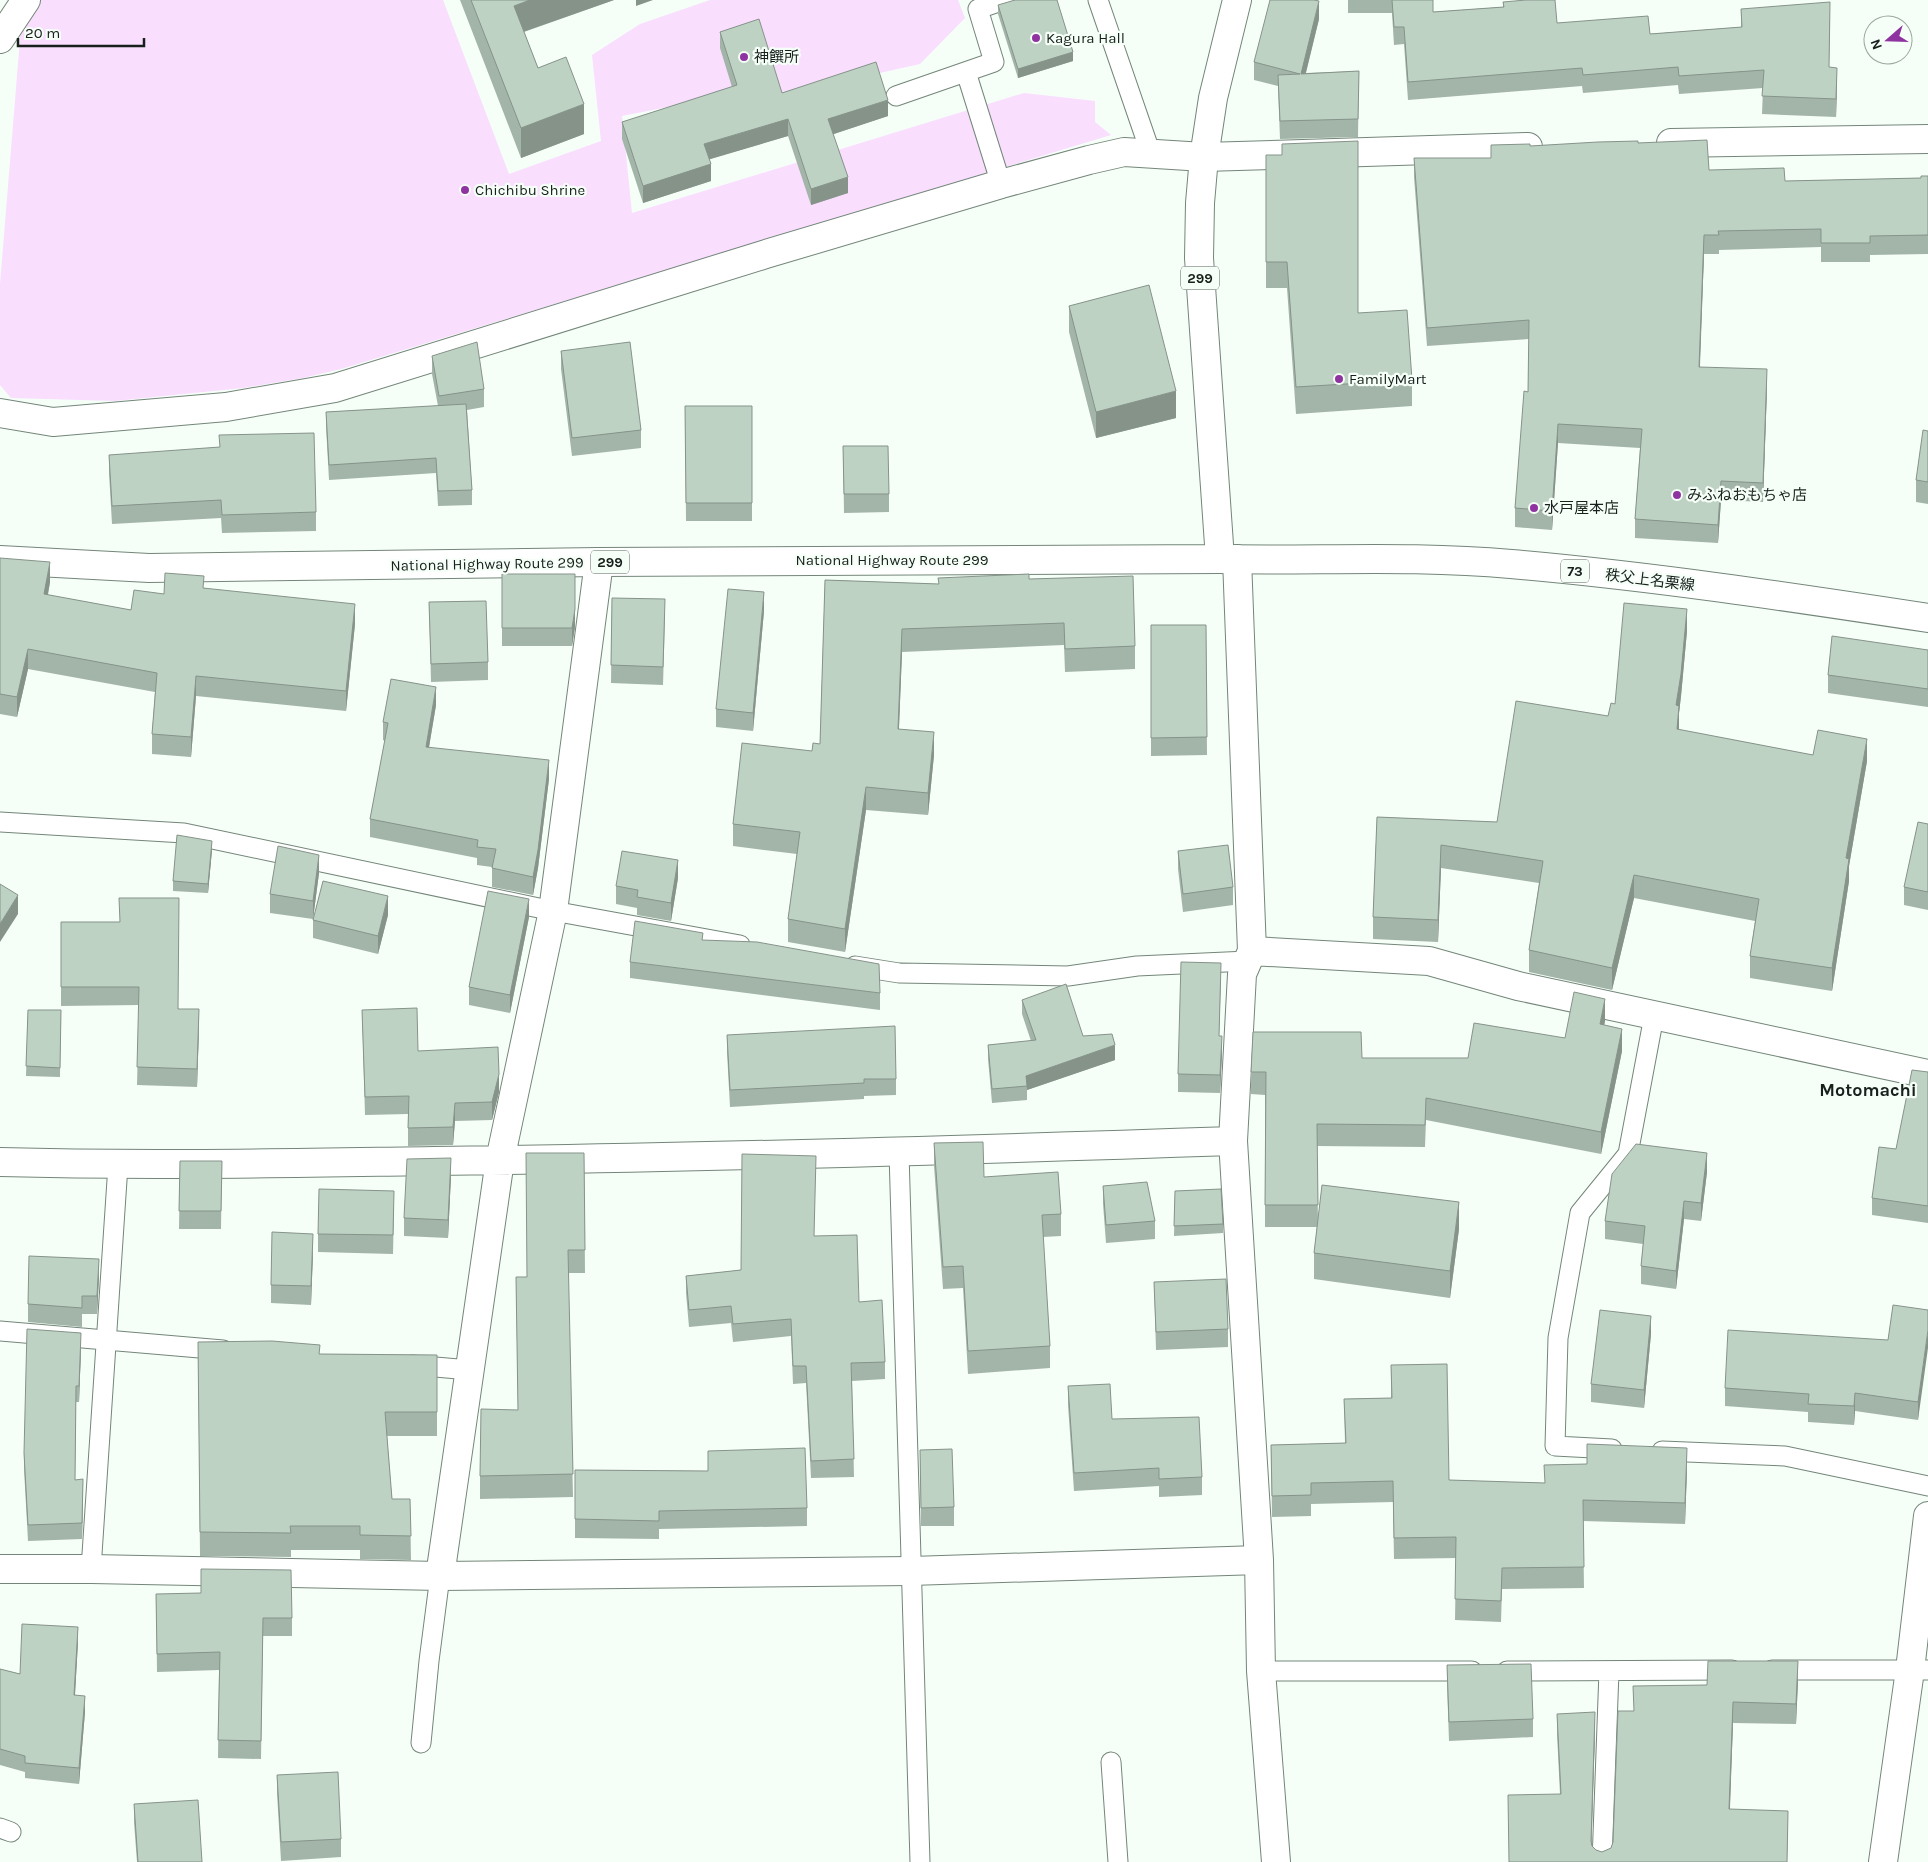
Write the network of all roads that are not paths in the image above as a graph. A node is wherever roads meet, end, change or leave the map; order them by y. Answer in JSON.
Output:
{"nodes":[{"id":1,"x":26,"y":0,"type":"edge"},
{"id":2,"x":1004,"y":0,"type":"edge"},
{"id":3,"x":1098,"y":0,"type":"edge"},
{"id":4,"x":1237,"y":0,"type":"edge"},
{"id":5,"x":0,"y":39,"type":"edge"},
{"id":6,"x":966,"y":72,"type":"junction"},
{"id":7,"x":896,"y":96,"type":"dead end"},
{"id":8,"x":1928,"y":139,"type":"edge"},
{"id":9,"x":1645,"y":144,"type":"edge"},
{"id":10,"x":1556,"y":146,"type":"edge"},
{"id":11,"x":1151,"y":154,"type":"junction"},
{"id":12,"x":1204,"y":157,"type":"junction"},
{"id":13,"x":1001,"y":184,"type":"junction"},
{"id":14,"x":0,"y":413,"type":"edge"},
{"id":15,"x":1228,"y":559,"type":"junction"},
{"id":16,"x":0,"y":560,"type":"edge"},
{"id":17,"x":599,"y":562,"type":"junction"},
{"id":18,"x":1928,"y":618,"type":"edge"},
{"id":19,"x":0,"y":822,"type":"edge"},
{"id":20,"x":553,"y":911,"type":"junction"},
{"id":21,"x":755,"y":948,"type":"edge"},
{"id":22,"x":1250,"y":956,"type":"junction"},
{"id":23,"x":841,"y":963,"type":"edge"},
{"id":24,"x":1654,"y":1016,"type":"junction"},
{"id":25,"x":1928,"y":1074,"type":"edge"},
{"id":26,"x":1233,"y":1141,"type":"junction"},
{"id":27,"x":899,"y":1153,"type":"junction"},
{"id":28,"x":500,"y":1160,"type":"junction"},
{"id":29,"x":0,"y":1162,"type":"edge"},
{"id":30,"x":118,"y":1165,"type":"junction"},
{"id":31,"x":0,"y":1331,"type":"edge"},
{"id":32,"x":106,"y":1340,"type":"junction"},
{"id":33,"x":244,"y":1351,"type":"edge"},
{"id":34,"x":391,"y":1364,"type":"edge"},
{"id":35,"x":470,"y":1370,"type":"junction"},
{"id":36,"x":1928,"y":1486,"type":"edge"},
{"id":37,"x":1928,"y":1516,"type":"edge"},
{"id":38,"x":1259,"y":1560,"type":"junction"},
{"id":39,"x":0,"y":1569,"type":"edge"},
{"id":40,"x":91,"y":1569,"type":"junction"},
{"id":41,"x":911,"y":1571,"type":"junction"},
{"id":42,"x":440,"y":1576,"type":"junction"},
{"id":43,"x":1919,"y":1670,"type":"edge"},
{"id":44,"x":1261,"y":1671,"type":"junction"},
{"id":45,"x":1609,"y":1671,"type":"junction"},
{"id":46,"x":421,"y":1744,"type":"dead end"},
{"id":47,"x":1111,"y":1762,"type":"dead end"},
{"id":48,"x":920,"y":1862,"type":"edge"},
{"id":49,"x":1118,"y":1862,"type":"edge"},
{"id":50,"x":1276,"y":1862,"type":"edge"},
{"id":51,"x":1602,"y":1862,"type":"edge"},
{"id":52,"x":1883,"y":1862,"type":"edge"}],
"edges":[{"from":1,"to":5,"type":"main road"},
{"from":2,"to":6,"type":"lane"},
{"from":3,"to":11,"type":"lane"},
{"from":4,"to":12,"type":"main road","number":"299"},
{"from":6,"to":7,"type":"lane"},
{"from":6,"to":13,"type":"lane"},
{"from":8,"to":9,"type":"main road"},
{"from":10,"to":12,"type":"main road"},
{"from":11,"to":12,"type":"main road"},
{"from":11,"to":13,"type":"main road"},
{"from":12,"to":15,"type":"main road","number":"299"},
{"from":13,"to":14,"type":"main road"},
{"from":15,"to":17,"type":"main road","name":"National Highway Route 299","number":"299"},
{"from":15,"to":18,"type":"main road","name":"秩父上名栗線","number":"73"},
{"from":15,"to":22,"type":"main road"},
{"from":16,"to":17,"type":"main road","name":"National Highway Route 299","number":"299"},
{"from":17,"to":20,"type":"main road"},
{"from":19,"to":20,"type":"lane"},
{"from":20,"to":21,"type":"lane"},
{"from":20,"to":28,"type":"main road"},
{"from":22,"to":23,"type":"lane"},
{"from":22,"to":24,"type":"main road"},
{"from":22,"to":26,"type":"main road"},
{"from":24,"to":25,"type":"main road"},
{"from":24,"to":36,"type":"lane"},
{"from":26,"to":27,"type":"main road"},
{"from":26,"to":38,"type":"main road"},
{"from":27,"to":28,"type":"main road"},
{"from":27,"to":41,"type":"lane"},
{"from":28,"to":30,"type":"main road"},
{"from":28,"to":35,"type":"main road"},
{"from":29,"to":30,"type":"main road"},
{"from":30,"to":32,"type":"lane"},
{"from":31,"to":32,"type":"lane"},
{"from":32,"to":33,"type":"lane"},
{"from":32,"to":40,"type":"lane"},
{"from":34,"to":35,"type":"lane"},
{"from":35,"to":42,"type":"main road"},
{"from":37,"to":43,"type":"main road"},
{"from":38,"to":41,"type":"main road"},
{"from":38,"to":44,"type":"main road"},
{"from":39,"to":40,"type":"main road"},
{"from":40,"to":42,"type":"main road"},
{"from":41,"to":42,"type":"main road"},
{"from":41,"to":48,"type":"lane"},
{"from":42,"to":46,"type":"lane"},
{"from":43,"to":45,"type":"lane"},
{"from":43,"to":52,"type":"main road"},
{"from":44,"to":45,"type":"lane"},
{"from":44,"to":50,"type":"main road"},
{"from":45,"to":51,"type":"lane"},
{"from":47,"to":49,"type":"lane"}]}
